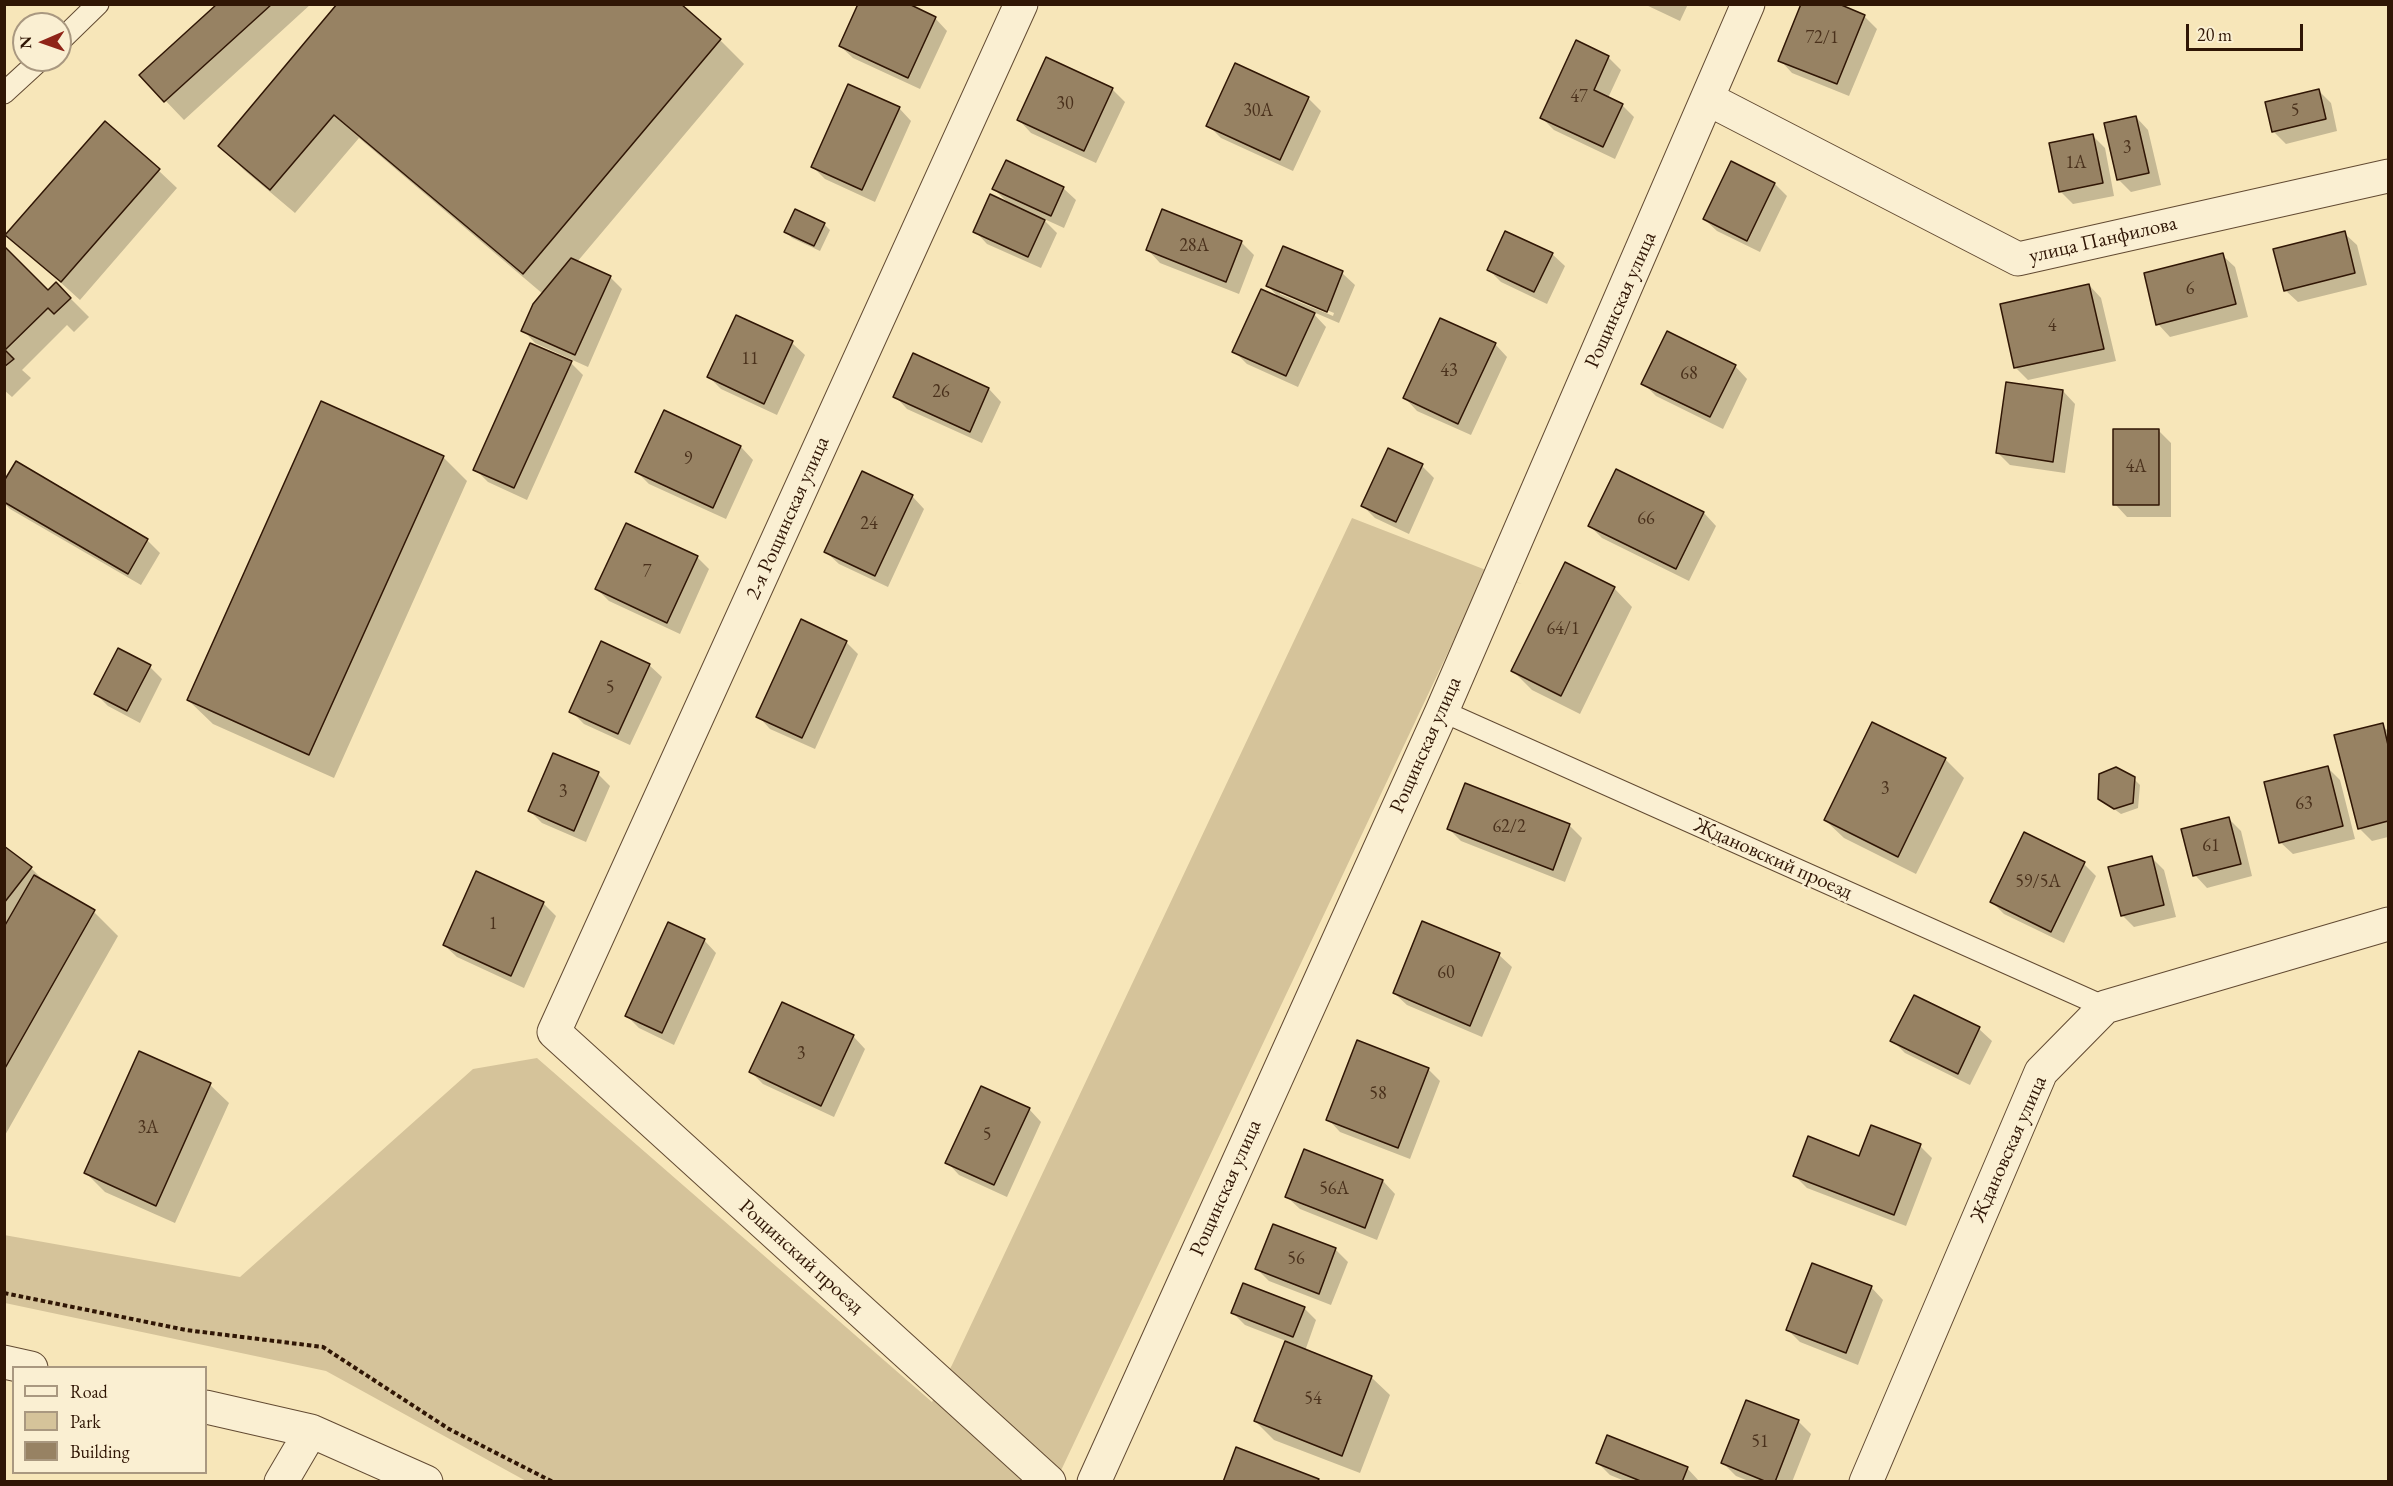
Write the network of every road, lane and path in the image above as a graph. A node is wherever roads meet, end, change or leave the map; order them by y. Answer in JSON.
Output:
{"nodes":[{"id":1,"x":98,"y":4,"type":"edge"},
{"id":2,"x":1021,"y":4,"type":"edge"},
{"id":3,"x":1748,"y":4,"type":"edge"},
{"id":4,"x":72,"y":29,"type":"edge"},
{"id":5,"x":27,"y":72,"type":"edge"},
{"id":6,"x":4,"y":93,"type":"edge"},
{"id":7,"x":1708,"y":99,"type":"junction"},
{"id":8,"x":2388,"y":176,"type":"edge"},
{"id":9,"x":1442,"y":711,"type":"junction"},
{"id":10,"x":2388,"y":924,"type":"edge"},
{"id":11,"x":2105,"y":1007,"type":"junction"},
{"id":12,"x":554,"y":1032,"type":"joint"},
{"id":13,"x":4,"y":1293,"type":"edge"},
{"id":14,"x":4,"y":1362,"type":"edge"},
{"id":15,"x":22,"y":1366,"type":"edge"},
{"id":16,"x":207,"y":1407,"type":"edge"},
{"id":17,"x":311,"y":1431,"type":"junction"},
{"id":18,"x":281,"y":1482,"type":"edge"},
{"id":19,"x":426,"y":1482,"type":"edge"},
{"id":20,"x":553,"y":1482,"type":"edge"},
{"id":21,"x":1049,"y":1482,"type":"edge"},
{"id":22,"x":1094,"y":1482,"type":"edge"},
{"id":23,"x":1866,"y":1482,"type":"edge"}],
"edges":[{"from":1,"to":4,"type":"lane"},
{"from":2,"to":12,"type":"street","name":"2-я Рощинская улица"},
{"from":3,"to":7,"type":"street","name":"Рощинская улица"},
{"from":5,"to":6,"type":"lane"},
{"from":7,"to":8,"type":"street","name":"улица Панфилова"},
{"from":7,"to":9,"type":"street","name":"Рощинская улица"},
{"from":9,"to":11,"type":"lane","name":"Ждановский проезд"},
{"from":9,"to":22,"type":"street","name":"Рощинская улица"},
{"from":10,"to":11,"type":"street","name":"Ждановская улица"},
{"from":11,"to":23,"type":"street","name":"Ждановская улица"},
{"from":12,"to":21,"type":"street","name":"Рощинский проезд"},
{"from":13,"to":20,"type":"path"},
{"from":14,"to":15,"type":"street"},
{"from":16,"to":17,"type":"street"},
{"from":17,"to":18,"type":"street"},
{"from":17,"to":19,"type":"street"}]}
